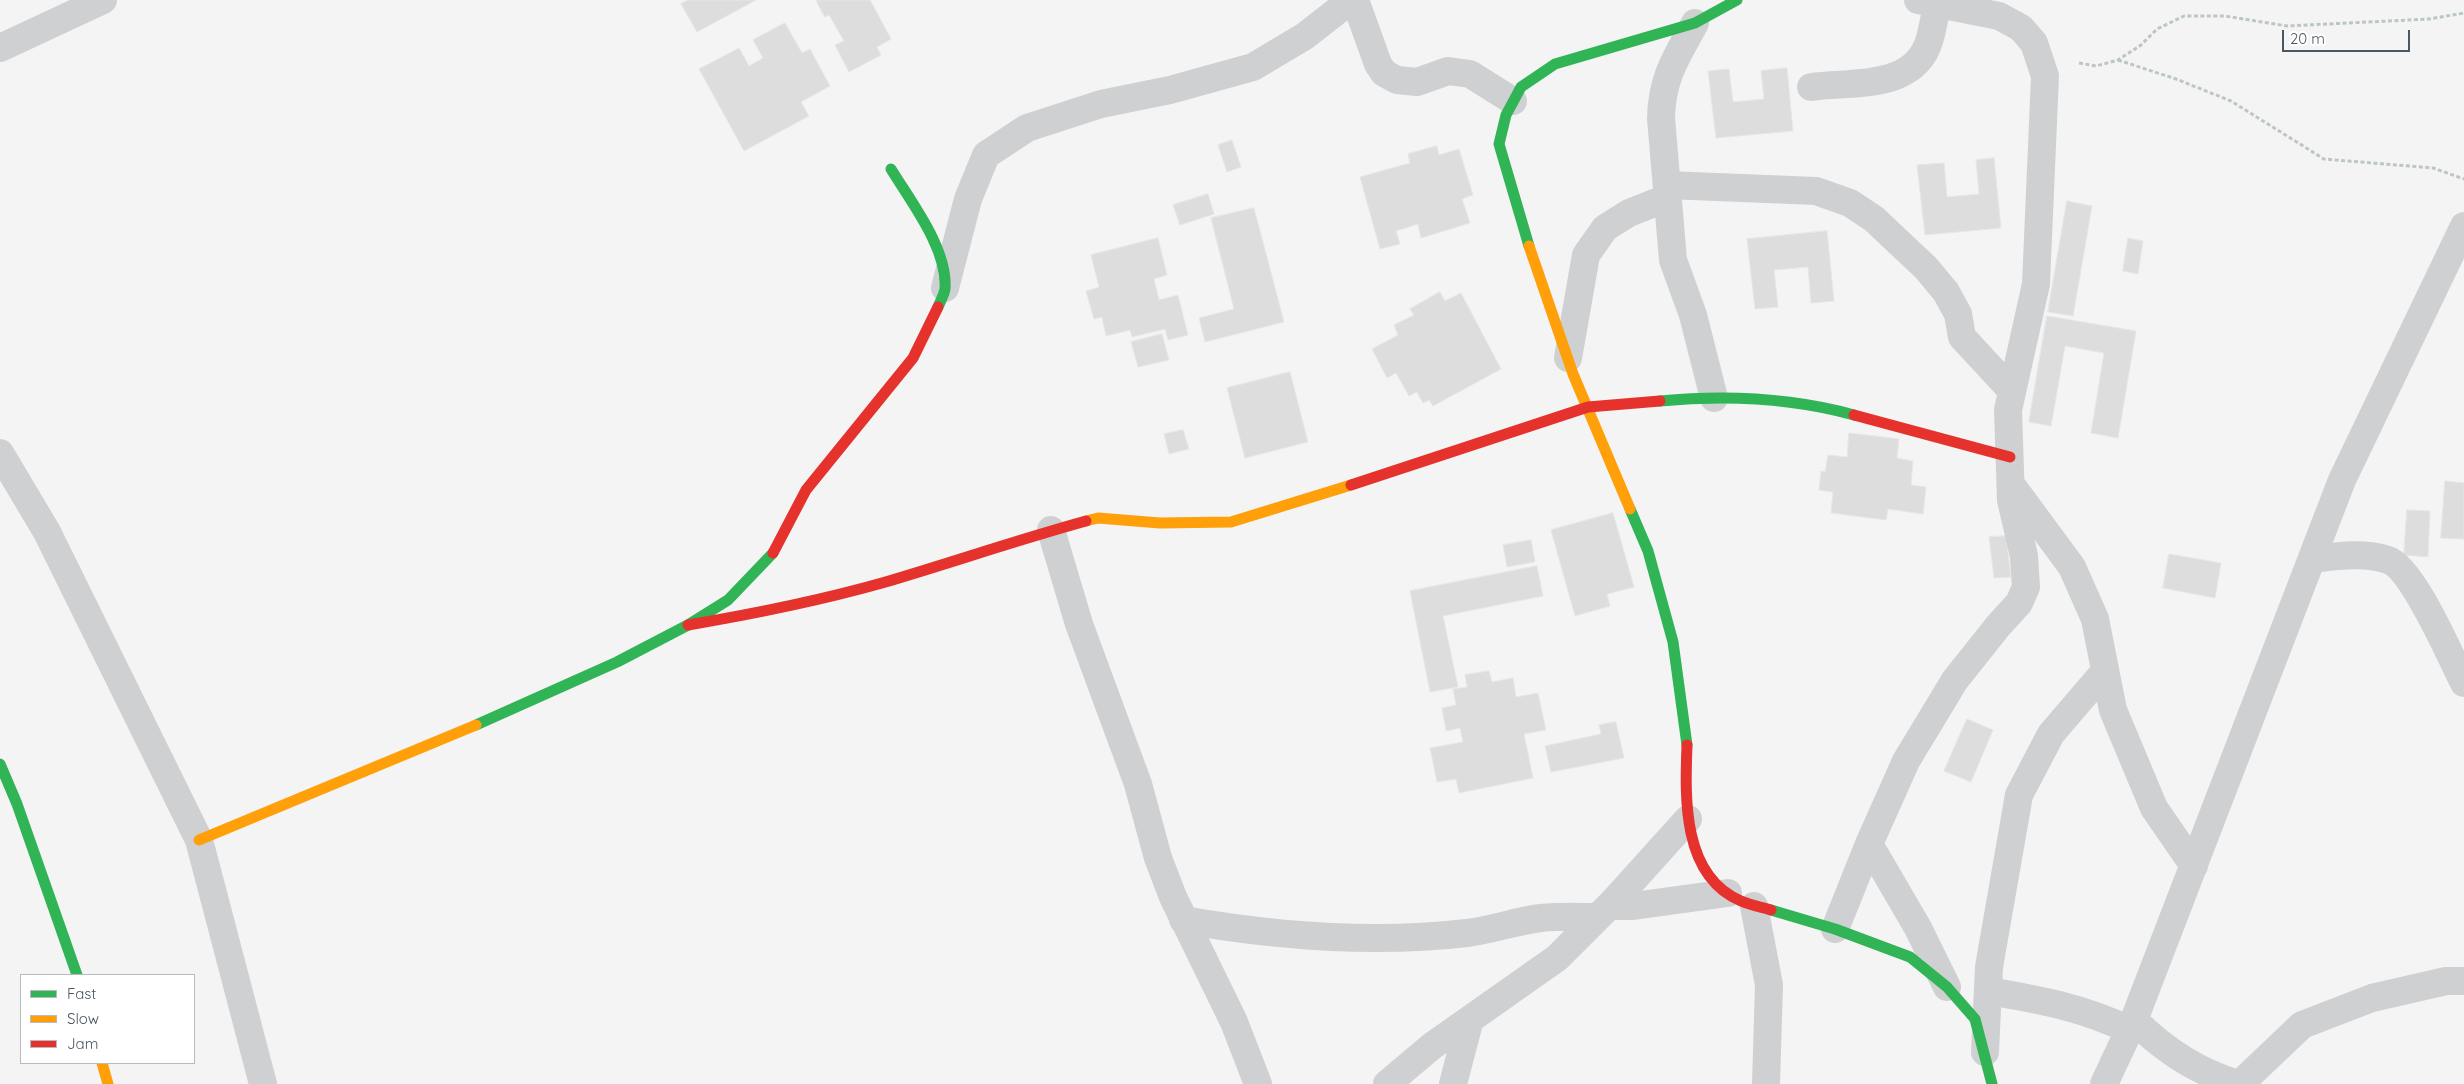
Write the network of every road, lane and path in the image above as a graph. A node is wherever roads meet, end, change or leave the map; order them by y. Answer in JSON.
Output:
{"nodes":[{"id":1,"x":103,"y":0,"type":"edge"},
{"id":2,"x":1353,"y":0,"type":"edge"},
{"id":3,"x":1737,"y":0,"type":"edge"},
{"id":4,"x":1927,"y":2,"type":"edge"},
{"id":5,"x":2464,"y":13,"type":"edge"},
{"id":6,"x":1695,"y":23,"type":"junction"},
{"id":7,"x":0,"y":48,"type":"edge"},
{"id":8,"x":2039,"y":59,"type":"junction"},
{"id":9,"x":2118,"y":60,"type":"junction"},
{"id":10,"x":1811,"y":87,"type":"dead end"},
{"id":11,"x":1513,"y":101,"type":"junction"},
{"id":12,"x":891,"y":169,"type":"dead end"},
{"id":13,"x":2464,"y":179,"type":"edge"},
{"id":14,"x":1667,"y":192,"type":"junction"},
{"id":15,"x":2464,"y":226,"type":"edge"},
{"id":16,"x":945,"y":290,"type":"junction"},
{"id":17,"x":1568,"y":358,"type":"junction"},
{"id":18,"x":2012,"y":391,"type":"junction"},
{"id":19,"x":1714,"y":398,"type":"junction"},
{"id":20,"x":1588,"y":408,"type":"junction"},
{"id":21,"x":0,"y":453,"type":"edge"},
{"id":22,"x":2010,"y":470,"type":"junction"},
{"id":23,"x":1051,"y":530,"type":"junction"},
{"id":24,"x":2312,"y":559,"type":"junction"},
{"id":25,"x":688,"y":625,"type":"junction"},
{"id":26,"x":2105,"y":671,"type":"junction"},
{"id":27,"x":2464,"y":683,"type":"edge"},
{"id":28,"x":0,"y":764,"type":"edge"},
{"id":29,"x":1688,"y":819,"type":"junction"},
{"id":30,"x":199,"y":840,"type":"junction"},
{"id":31,"x":1869,"y":844,"type":"junction"},
{"id":32,"x":2194,"y":866,"type":"junction"},
{"id":33,"x":1728,"y":892,"type":"junction"},
{"id":34,"x":1754,"y":906,"type":"junction"},
{"id":35,"x":1604,"y":912,"type":"junction"},
{"id":36,"x":1183,"y":920,"type":"junction"},
{"id":37,"x":1835,"y":929,"type":"junction"},
{"id":38,"x":77,"y":974,"type":"edge"},
{"id":39,"x":2464,"y":981,"type":"edge"},
{"id":40,"x":1947,"y":987,"type":"junction"},
{"id":41,"x":1988,"y":991,"type":"junction"},
{"id":42,"x":1470,"y":1019,"type":"junction"},
{"id":43,"x":2132,"y":1025,"type":"junction"},
{"id":44,"x":1985,"y":1056,"type":"junction"},
{"id":45,"x":102,"y":1064,"type":"edge"},
{"id":46,"x":108,"y":1084,"type":"edge"},
{"id":47,"x":263,"y":1084,"type":"edge"},
{"id":48,"x":1258,"y":1084,"type":"edge"},
{"id":49,"x":1387,"y":1084,"type":"edge"},
{"id":50,"x":1453,"y":1084,"type":"edge"},
{"id":51,"x":1766,"y":1084,"type":"edge"},
{"id":52,"x":1992,"y":1084,"type":"edge"},
{"id":53,"x":2104,"y":1084,"type":"edge"},
{"id":54,"x":2239,"y":1084,"type":"edge"}],
"edges":[{"from":1,"to":7,"type":"street"},
{"from":2,"to":11,"type":"street"},
{"from":2,"to":16,"type":"street"},
{"from":3,"to":6,"type":"main road"},
{"from":4,"to":8,"type":"street"},
{"from":4,"to":10,"type":"street"},
{"from":5,"to":9,"type":"path"},
{"from":6,"to":11,"type":"main road"},
{"from":6,"to":14,"type":"street"},
{"from":8,"to":9,"type":"path"},
{"from":8,"to":18,"type":"street"},
{"from":9,"to":13,"type":"path"},
{"from":11,"to":17,"type":"main road"},
{"from":12,"to":16,"type":"main road"},
{"from":14,"to":17,"type":"street"},
{"from":14,"to":18,"type":"street"},
{"from":14,"to":19,"type":"street"},
{"from":15,"to":24,"type":"street"},
{"from":16,"to":25,"type":"main road"},
{"from":17,"to":20,"type":"main road"},
{"from":18,"to":22,"type":"street"},
{"from":19,"to":20,"type":"main road"},
{"from":19,"to":22,"type":"main road"},
{"from":20,"to":23,"type":"main road"},
{"from":20,"to":29,"type":"main road"},
{"from":21,"to":30,"type":"street"},
{"from":22,"to":26,"type":"street"},
{"from":22,"to":31,"type":"street"},
{"from":23,"to":25,"type":"main road"},
{"from":23,"to":36,"type":"street"},
{"from":24,"to":27,"type":"street"},
{"from":24,"to":32,"type":"street"},
{"from":25,"to":30,"type":"main road"},
{"from":26,"to":32,"type":"street"},
{"from":26,"to":41,"type":"street"},
{"from":28,"to":38,"type":"main road"},
{"from":29,"to":33,"type":"main road"},
{"from":29,"to":35,"type":"street"},
{"from":30,"to":47,"type":"street"},
{"from":31,"to":37,"type":"street"},
{"from":31,"to":40,"type":"street"},
{"from":32,"to":43,"type":"street"},
{"from":33,"to":34,"type":"main road"},
{"from":33,"to":35,"type":"street"},
{"from":34,"to":37,"type":"main road"},
{"from":34,"to":51,"type":"street"},
{"from":35,"to":36,"type":"street"},
{"from":35,"to":42,"type":"street"},
{"from":36,"to":48,"type":"street"},
{"from":37,"to":40,"type":"main road"},
{"from":39,"to":54,"type":"street"},
{"from":40,"to":44,"type":"main road"},
{"from":41,"to":43,"type":"street"},
{"from":41,"to":44,"type":"street"},
{"from":42,"to":49,"type":"street"},
{"from":42,"to":50,"type":"street"},
{"from":43,"to":53,"type":"street"},
{"from":43,"to":54,"type":"street"},
{"from":44,"to":52,"type":"main road"},
{"from":45,"to":46,"type":"main road"}]}
